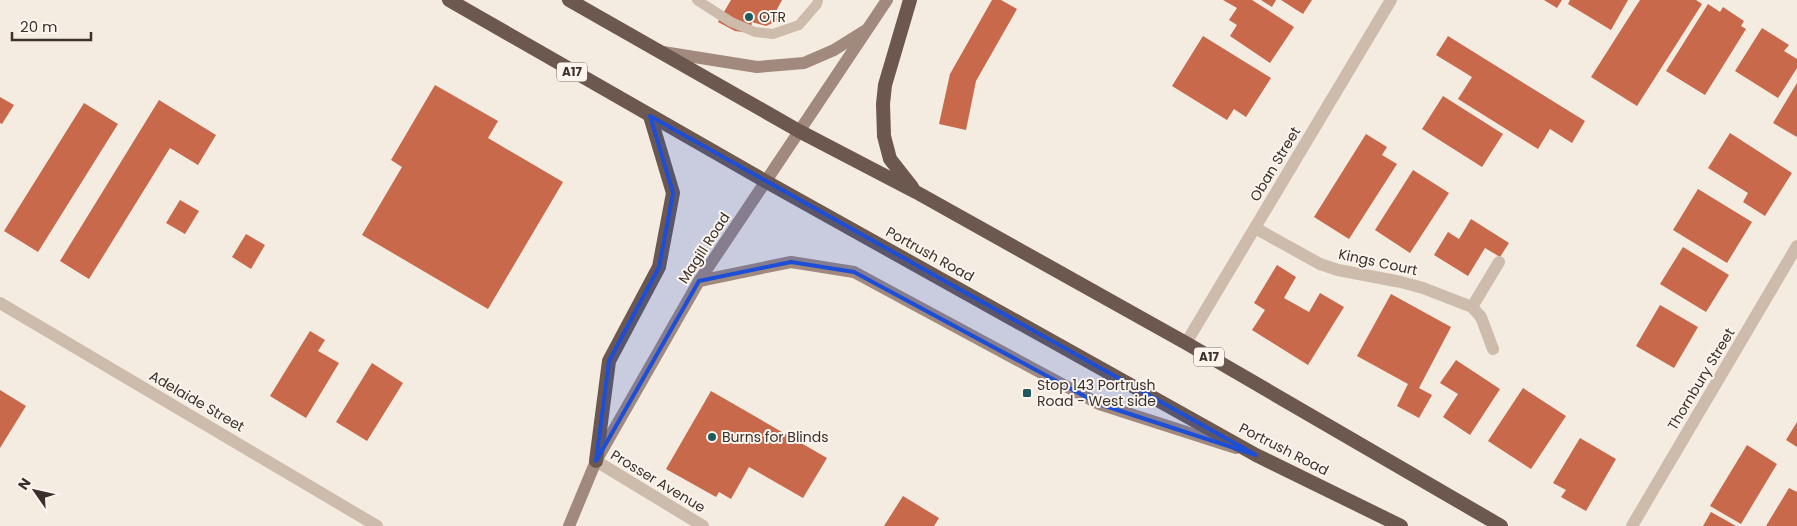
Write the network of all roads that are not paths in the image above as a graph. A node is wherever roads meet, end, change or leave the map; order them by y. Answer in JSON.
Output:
{"nodes":[{"id":1,"x":449,"y":0,"type":"edge"},
{"id":2,"x":569,"y":0,"type":"edge"},
{"id":3,"x":697,"y":0,"type":"edge"},
{"id":4,"x":818,"y":0,"type":"edge"},
{"id":5,"x":887,"y":0,"type":"edge"},
{"id":6,"x":910,"y":0,"type":"edge"},
{"id":7,"x":1391,"y":0,"type":"edge"},
{"id":8,"x":870,"y":28,"type":"junction"},
{"id":9,"x":657,"y":52,"type":"junction"},
{"id":10,"x":650,"y":116,"type":"junction"},
{"id":11,"x":799,"y":132,"type":"junction"},
{"id":12,"x":765,"y":181,"type":"junction"},
{"id":13,"x":916,"y":192,"type":"junction"},
{"id":14,"x":1255,"y":228,"type":"junction"},
{"id":15,"x":1797,"y":246,"type":"edge"},
{"id":16,"x":1499,"y":262,"type":"dead end"},
{"id":17,"x":699,"y":281,"type":"junction"},
{"id":18,"x":0,"y":303,"type":"edge"},
{"id":19,"x":1472,"y":307,"type":"junction"},
{"id":20,"x":1186,"y":343,"type":"junction"},
{"id":21,"x":1493,"y":349,"type":"dead end"},
{"id":22,"x":1256,"y":455,"type":"junction"},
{"id":23,"x":596,"y":461,"type":"junction"},
{"id":24,"x":377,"y":526,"type":"edge"},
{"id":25,"x":569,"y":526,"type":"edge"},
{"id":26,"x":703,"y":526,"type":"edge"},
{"id":27,"x":1401,"y":526,"type":"edge"},
{"id":28,"x":1501,"y":526,"type":"edge"},
{"id":29,"x":1632,"y":526,"type":"edge"}],
"edges":[{"from":1,"to":10,"type":"highway","name":"Portrush Road","number":"A17"},
{"from":2,"to":9,"type":"highway","number":"A17"},
{"from":3,"to":4,"type":"lane"},
{"from":5,"to":8,"type":"main road","name":"Magill Road"},
{"from":6,"to":13,"type":"highway"},
{"from":7,"to":14,"type":"street","name":"Oban Street"},
{"from":8,"to":9,"type":"main road"},
{"from":8,"to":11,"type":"main road","name":"Magill Road"},
{"from":9,"to":11,"type":"highway","number":"A17"},
{"from":10,"to":12,"type":"highway","name":"Portrush Road","number":"A17"},
{"from":10,"to":23,"type":"highway"},
{"from":11,"to":12,"type":"main road","name":"Magill Road"},
{"from":11,"to":13,"type":"highway","number":"A17"},
{"from":12,"to":17,"type":"main road","name":"Magill Road"},
{"from":12,"to":22,"type":"highway","name":"Portrush Road","number":"A17"},
{"from":13,"to":20,"type":"highway","number":"A17"},
{"from":14,"to":19,"type":"street","name":"Kings Court"},
{"from":14,"to":20,"type":"street","name":"Oban Street"},
{"from":15,"to":29,"type":"street","name":"Thornbury Street"},
{"from":16,"to":19,"type":"street"},
{"from":17,"to":22,"type":"main road"},
{"from":17,"to":23,"type":"main road","name":"Magill Road"},
{"from":18,"to":24,"type":"street","name":"Adelaide Street"},
{"from":19,"to":21,"type":"street"},
{"from":20,"to":28,"type":"highway","number":"A17"},
{"from":22,"to":27,"type":"highway","name":"Portrush Road","number":"A17"},
{"from":23,"to":25,"type":"main road","name":"Magill Road"},
{"from":23,"to":26,"type":"street","name":"Prosser Avenue"}]}
